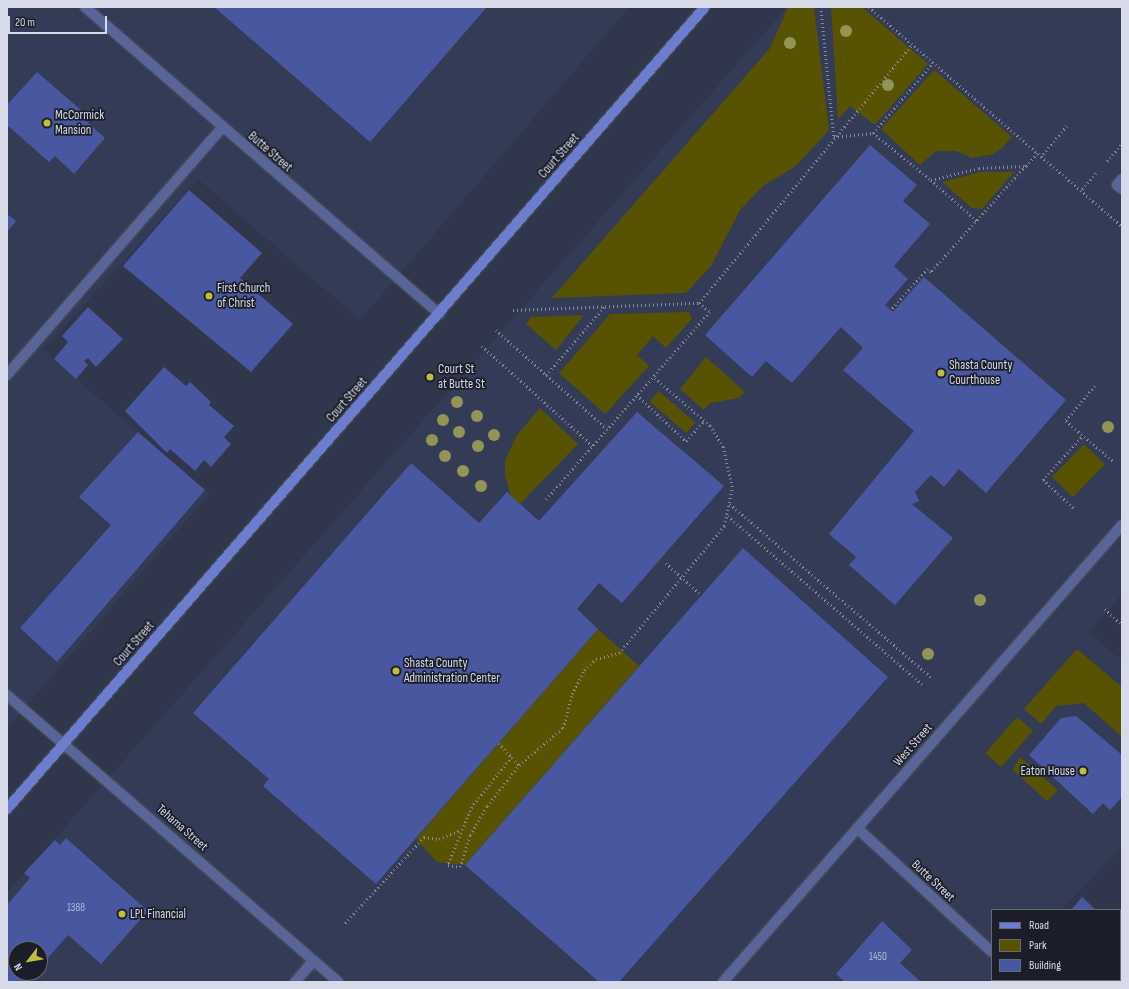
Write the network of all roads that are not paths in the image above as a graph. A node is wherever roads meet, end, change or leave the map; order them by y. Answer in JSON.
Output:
{"nodes":[{"id":1,"x":85,"y":7,"type":"edge"},
{"id":2,"x":705,"y":7,"type":"edge"},
{"id":3,"x":222,"y":128,"type":"junction"},
{"id":4,"x":1122,"y":179,"type":"edge"},
{"id":5,"x":1122,"y":189,"type":"edge"},
{"id":6,"x":439,"y":314,"type":"junction"},
{"id":7,"x":7,"y":375,"type":"edge"},
{"id":8,"x":1122,"y":526,"type":"edge"},
{"id":9,"x":7,"y":695,"type":"edge"},
{"id":10,"x":64,"y":744,"type":"junction"},
{"id":11,"x":7,"y":809,"type":"edge"},
{"id":12,"x":857,"y":828,"type":"junction"},
{"id":13,"x":991,"y":951,"type":"edge"},
{"id":14,"x":313,"y":961,"type":"junction"},
{"id":15,"x":295,"y":982,"type":"edge"},
{"id":16,"x":338,"y":982,"type":"edge"},
{"id":17,"x":723,"y":982,"type":"edge"}],
"edges":[{"from":1,"to":3,"type":"street","name":"Butte Street"},
{"from":2,"to":6,"type":"main road","name":"Court Street"},
{"from":3,"to":6,"type":"street","name":"Butte Street"},
{"from":3,"to":7,"type":"street"},
{"from":4,"to":5,"type":"street"},
{"from":6,"to":10,"type":"main road","name":"Court Street"},
{"from":8,"to":12,"type":"street","name":"West Street"},
{"from":9,"to":10,"type":"street","name":"Tehama Street"},
{"from":10,"to":11,"type":"main road","name":"Court Street"},
{"from":10,"to":14,"type":"street","name":"Tehama Street"},
{"from":12,"to":13,"type":"street","name":"Butte Street"},
{"from":12,"to":17,"type":"street","name":"West Street"},
{"from":14,"to":15,"type":"street"},
{"from":14,"to":16,"type":"street","name":"Tehama Street"}]}
